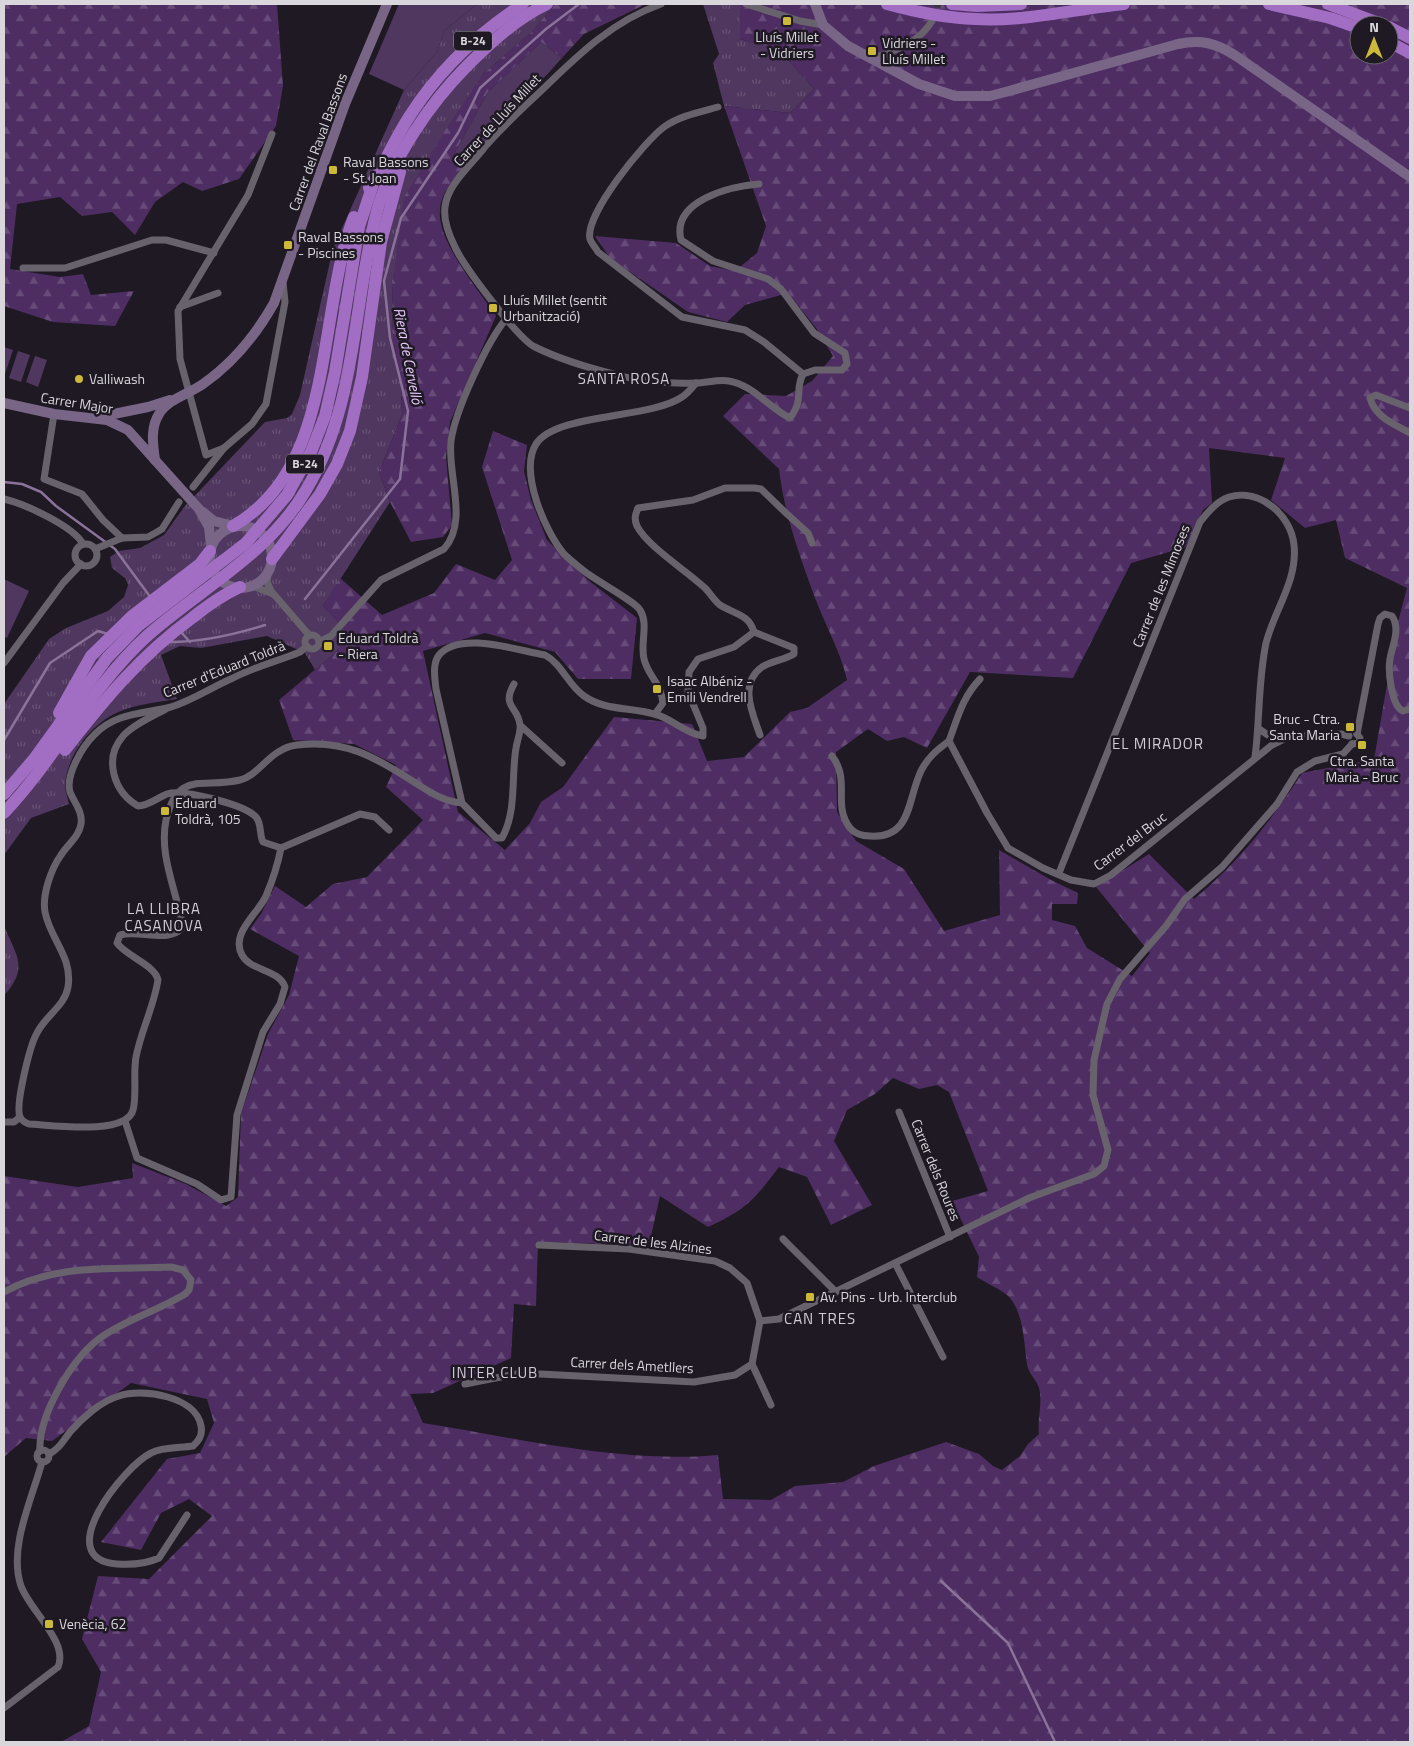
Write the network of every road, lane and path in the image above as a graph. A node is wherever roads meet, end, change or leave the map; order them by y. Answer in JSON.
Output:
{"nodes":[{"id":1,"x":387,"y":4,"type":"edge"},
{"id":2,"x":522,"y":4,"type":"edge"},
{"id":3,"x":661,"y":4,"type":"edge"},
{"id":4,"x":746,"y":4,"type":"edge"},
{"id":5,"x":815,"y":4,"type":"edge"},
{"id":6,"x":887,"y":4,"type":"edge"},
{"id":7,"x":952,"y":4,"type":"edge"},
{"id":8,"x":1021,"y":4,"type":"edge"},
{"id":9,"x":1124,"y":4,"type":"edge"},
{"id":10,"x":1269,"y":4,"type":"edge"},
{"id":11,"x":1328,"y":4,"type":"edge"},
{"id":12,"x":544,"y":5,"type":"edge"},
{"id":13,"x":1357,"y":15,"type":"edge"},
{"id":14,"x":932,"y":22,"type":"tunnel mouth"},
{"id":15,"x":824,"y":25,"type":"junction"},
{"id":16,"x":1349,"y":25,"type":"edge"},
{"id":17,"x":872,"y":59,"type":"junction"},
{"id":18,"x":718,"y":107,"type":"dead end"},
{"id":19,"x":272,"y":134,"type":"dead end"},
{"id":20,"x":407,"y":144,"type":"junction"},
{"id":21,"x":1410,"y":176,"type":"edge"},
{"id":22,"x":374,"y":181,"type":"junction"},
{"id":23,"x":759,"y":184,"type":"dead end"},
{"id":24,"x":214,"y":254,"type":"junction"},
{"id":25,"x":22,"y":268,"type":"dead end"},
{"id":26,"x":283,"y":282,"type":"junction"},
{"id":27,"x":218,"y":293,"type":"dead end"},
{"id":28,"x":180,"y":307,"type":"junction"},
{"id":29,"x":506,"y":319,"type":"junction"},
{"id":30,"x":803,"y":374,"type":"junction"},
{"id":31,"x":696,"y":383,"type":"junction"},
{"id":32,"x":183,"y":396,"type":"junction"},
{"id":33,"x":4,"y":403,"type":"edge"},
{"id":34,"x":1410,"y":408,"type":"edge"},
{"id":35,"x":54,"y":414,"type":"junction"},
{"id":36,"x":95,"y":418,"type":"junction"},
{"id":37,"x":1410,"y":433,"type":"edge"},
{"id":38,"x":224,"y":448,"type":"junction"},
{"id":39,"x":155,"y":460,"type":"junction"},
{"id":40,"x":193,"y":487,"type":"dead end"},
{"id":41,"x":4,"y":499,"type":"edge"},
{"id":42,"x":179,"y":502,"type":"dead end"},
{"id":43,"x":199,"y":510,"type":"junction"},
{"id":44,"x":233,"y":526,"type":"junction"},
{"id":45,"x":120,"y":538,"type":"junction"},
{"id":46,"x":812,"y":543,"type":"dead end"},
{"id":47,"x":82,"y":544,"type":"junction"},
{"id":48,"x":98,"y":548,"type":"junction"},
{"id":49,"x":211,"y":552,"type":"junction"},
{"id":50,"x":271,"y":555,"type":"junction"},
{"id":51,"x":81,"y":564,"type":"junction"},
{"id":52,"x":268,"y":573,"type":"junction"},
{"id":53,"x":241,"y":586,"type":"junction"},
{"id":54,"x":276,"y":596,"type":"junction"},
{"id":55,"x":754,"y":632,"type":"junction"},
{"id":56,"x":308,"y":635,"type":"junction"},
{"id":57,"x":319,"y":642,"type":"junction"},
{"id":58,"x":306,"y":646,"type":"junction"},
{"id":59,"x":4,"y":663,"type":"edge"},
{"id":60,"x":980,"y":679,"type":"dead end"},
{"id":61,"x":514,"y":684,"type":"dead end"},
{"id":62,"x":171,"y":706,"type":"junction"},
{"id":63,"x":1410,"y":709,"type":"edge"},
{"id":64,"x":655,"y":714,"type":"junction"},
{"id":65,"x":521,"y":726,"type":"junction"},
{"id":66,"x":1258,"y":729,"type":"junction"},
{"id":67,"x":1358,"y":734,"type":"junction"},
{"id":68,"x":760,"y":735,"type":"dead end"},
{"id":69,"x":1350,"y":736,"type":"junction"},
{"id":70,"x":1288,"y":737,"type":"junction"},
{"id":71,"x":949,"y":741,"type":"junction"},
{"id":72,"x":44,"y":743,"type":"junction"},
{"id":73,"x":1352,"y":744,"type":"junction"},
{"id":74,"x":832,"y":756,"type":"dead end"},
{"id":75,"x":1255,"y":757,"type":"junction"},
{"id":76,"x":562,"y":763,"type":"dead end"},
{"id":77,"x":177,"y":792,"type":"junction"},
{"id":78,"x":4,"y":794,"type":"edge"},
{"id":79,"x":16,"y":800,"type":"junction"},
{"id":80,"x":462,"y":803,"type":"junction"},
{"id":81,"x":4,"y":813,"type":"edge"},
{"id":82,"x":389,"y":830,"type":"dead end"},
{"id":83,"x":281,"y":848,"type":"junction"},
{"id":84,"x":1059,"y":873,"type":"junction"},
{"id":85,"x":899,"y":1112,"type":"dead end"},
{"id":86,"x":20,"y":1117,"type":"junction"},
{"id":87,"x":125,"y":1121,"type":"junction"},
{"id":88,"x":4,"y":1122,"type":"edge"},
{"id":89,"x":950,"y":1237,"type":"junction"},
{"id":90,"x":783,"y":1239,"type":"dead end"},
{"id":91,"x":539,"y":1244,"type":"dead end"},
{"id":92,"x":895,"y":1263,"type":"junction"},
{"id":93,"x":4,"y":1292,"type":"edge"},
{"id":94,"x":836,"y":1292,"type":"junction"},
{"id":95,"x":760,"y":1321,"type":"junction"},
{"id":96,"x":943,"y":1357,"type":"dead end"},
{"id":97,"x":752,"y":1364,"type":"junction"},
{"id":98,"x":465,"y":1384,"type":"dead end"},
{"id":99,"x":771,"y":1405,"type":"dead end"},
{"id":100,"x":40,"y":1451,"type":"junction"},
{"id":101,"x":49,"y":1454,"type":"junction"},
{"id":102,"x":42,"y":1462,"type":"junction"},
{"id":103,"x":187,"y":1515,"type":"dead end"},
{"id":104,"x":4,"y":1708,"type":"edge"}],
"edges":[{"from":1,"to":26,"type":"street","name":"Carrer del Raval Bassons"},
{"from":2,"to":22,"type":"highway","number":"B-24"},
{"from":3,"to":29,"type":"street","name":"Carrer de Lluís Millet"},
{"from":4,"to":15,"type":"street"},
{"from":5,"to":15,"type":"street"},
{"from":6,"to":9,"type":"highway"},
{"from":7,"to":8,"type":"highway"},
{"from":10,"to":16,"type":"highway"},
{"from":11,"to":13,"type":"highway"},
{"from":12,"to":20,"type":"highway","number":"B-24"},
{"from":14,"to":17,"type":"street"},
{"from":15,"to":17,"type":"street"},
{"from":17,"to":21,"type":"street"},
{"from":18,"to":30,"type":"street"},
{"from":19,"to":24,"type":"street"},
{"from":20,"to":50,"type":"highway"},
{"from":20,"to":79,"type":"highway","number":"B-24"},
{"from":22,"to":44,"type":"highway"},
{"from":22,"to":72,"type":"highway","number":"B-24"},
{"from":23,"to":30,"type":"street"},
{"from":24,"to":25,"type":"street"},
{"from":24,"to":28,"type":"street"},
{"from":26,"to":32,"type":"street","name":"Carrer del Raval Bassons"},
{"from":26,"to":38,"type":"street"},
{"from":27,"to":28,"type":"street"},
{"from":28,"to":32,"type":"street"},
{"from":29,"to":31,"type":"street","name":"Carrer de Lluís Millet"},
{"from":29,"to":57,"type":"street"},
{"from":30,"to":31,"type":"street","name":"Carrer de Lluís Millet"},
{"from":31,"to":64,"type":"street"},
{"from":32,"to":36,"type":"street"},
{"from":32,"to":38,"type":"street"},
{"from":32,"to":39,"type":"street"},
{"from":33,"to":35,"type":"street","name":"Carrer Major"},
{"from":34,"to":37,"type":"street"},
{"from":35,"to":36,"type":"street","name":"Carrer Major"},
{"from":35,"to":45,"type":"street"},
{"from":36,"to":39,"type":"street","name":"Carrer Major"},
{"from":38,"to":40,"type":"street"},
{"from":39,"to":43,"type":"street","name":"Carrer Major"},
{"from":41,"to":47,"type":"street"},
{"from":42,"to":45,"type":"street"},
{"from":43,"to":44,"type":"street","name":"Carrer Major"},
{"from":43,"to":49,"type":"street","name":"Carrer Major"},
{"from":44,"to":49,"type":"street"},
{"from":44,"to":50,"type":"street"},
{"from":45,"to":48,"type":"street"},
{"from":46,"to":55,"type":"street"},
{"from":47,"to":48,"type":"street"},
{"from":47,"to":51,"type":"street"},
{"from":48,"to":51,"type":"street"},
{"from":49,"to":53,"type":"street"},
{"from":49,"to":72,"type":"highway"},
{"from":50,"to":52,"type":"street"},
{"from":51,"to":59,"type":"street"},
{"from":52,"to":53,"type":"street"},
{"from":52,"to":54,"type":"street"},
{"from":53,"to":54,"type":"street"},
{"from":53,"to":79,"type":"highway"},
{"from":54,"to":56,"type":"street"},
{"from":55,"to":64,"type":"street"},
{"from":55,"to":68,"type":"street"},
{"from":56,"to":57,"type":"street"},
{"from":56,"to":58,"type":"street"},
{"from":57,"to":58,"type":"street"},
{"from":58,"to":62,"type":"street","name":"Carrer d'Eduard Toldrà"},
{"from":60,"to":71,"type":"street"},
{"from":61,"to":65,"type":"street"},
{"from":62,"to":77,"type":"street"},
{"from":62,"to":86,"type":"street","name":"Carrer d'Eduard Toldrà"},
{"from":63,"to":67,"type":"street"},
{"from":64,"to":80,"type":"street"},
{"from":65,"to":76,"type":"street"},
{"from":65,"to":80,"type":"street"},
{"from":66,"to":70,"type":"street"},
{"from":66,"to":75,"type":"street","name":"Carrer de les Mimoses"},
{"from":66,"to":84,"type":"street","name":"Carrer de les Mimoses"},
{"from":67,"to":69,"type":"street"},
{"from":67,"to":73,"type":"street"},
{"from":69,"to":70,"type":"street","name":"Carrer del Bruc"},
{"from":69,"to":73,"type":"street"},
{"from":70,"to":75,"type":"street","name":"Carrer del Bruc"},
{"from":71,"to":74,"type":"street"},
{"from":71,"to":84,"type":"street","name":"Carrer del Bruc"},
{"from":72,"to":78,"type":"highway","number":"B-24"},
{"from":73,"to":89,"type":"street"},
{"from":75,"to":84,"type":"street","name":"Carrer del Bruc"},
{"from":77,"to":80,"type":"street"},
{"from":77,"to":83,"type":"street"},
{"from":77,"to":87,"type":"street"},
{"from":79,"to":81,"type":"highway","number":"B-24"},
{"from":82,"to":83,"type":"street"},
{"from":83,"to":87,"type":"street"},
{"from":85,"to":89,"type":"street","name":"Carrer dels Roures"},
{"from":86,"to":87,"type":"street"},
{"from":86,"to":88,"type":"street"},
{"from":89,"to":92,"type":"street"},
{"from":90,"to":94,"type":"street"},
{"from":91,"to":95,"type":"street","name":"Carrer de les Alzines"},
{"from":92,"to":94,"type":"street"},
{"from":92,"to":96,"type":"street"},
{"from":93,"to":100,"type":"street"},
{"from":94,"to":95,"type":"street"},
{"from":95,"to":97,"type":"street"},
{"from":97,"to":98,"type":"street","name":"Carrer dels Ametllers"},
{"from":97,"to":99,"type":"street"},
{"from":100,"to":101,"type":"street"},
{"from":100,"to":102,"type":"street"},
{"from":101,"to":102,"type":"street"},
{"from":101,"to":103,"type":"street"},
{"from":102,"to":104,"type":"street"}]}
